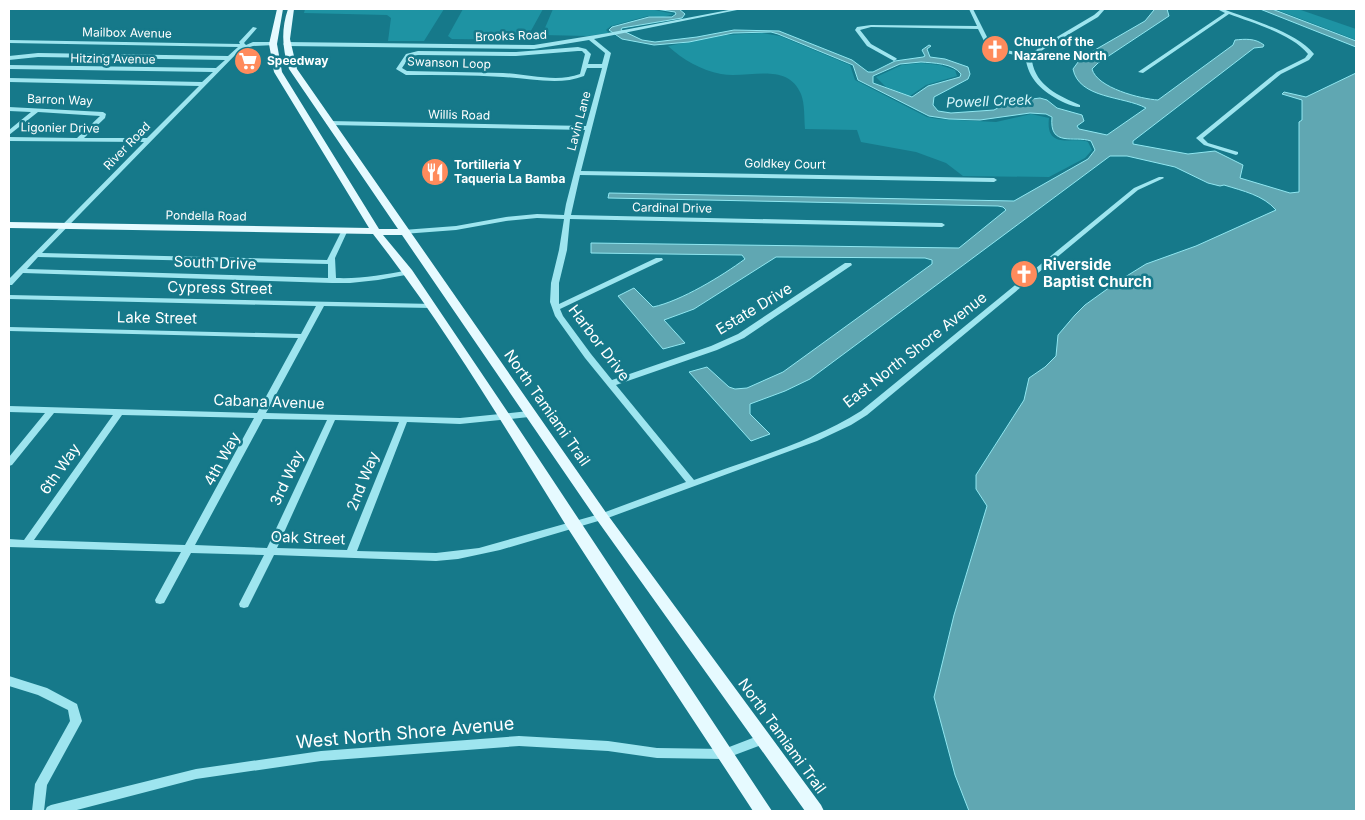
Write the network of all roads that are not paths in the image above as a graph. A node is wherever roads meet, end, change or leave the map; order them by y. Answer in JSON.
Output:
{"nodes":[{"id":1,"x":280,"y":9,"type":"edge"},
{"id":2,"x":291,"y":9,"type":"edge"},
{"id":3,"x":732,"y":9,"type":"edge"},
{"id":4,"x":740,"y":9,"type":"edge"},
{"id":5,"x":971,"y":9,"type":"edge"},
{"id":6,"x":1103,"y":9,"type":"edge"},
{"id":7,"x":1219,"y":9,"type":"edge"},
{"id":8,"x":1228,"y":13,"type":"junction"},
{"id":9,"x":255,"y":28,"type":"dead end"},
{"id":10,"x":980,"y":28,"type":"junction"},
{"id":11,"x":590,"y":38,"type":"junction"},
{"id":12,"x":273,"y":39,"type":"junction"},
{"id":13,"x":9,"y":40,"type":"edge"},
{"id":14,"x":286,"y":44,"type":"junction"},
{"id":15,"x":245,"y":46,"type":"junction"},
{"id":16,"x":486,"y":47,"type":"junction"},
{"id":17,"x":288,"y":53,"type":"junction"},
{"id":18,"x":483,"y":54,"type":"junction"},
{"id":19,"x":1031,"y":57,"type":"junction"},
{"id":20,"x":9,"y":58,"type":"edge"},
{"id":21,"x":228,"y":58,"type":"junction"},
{"id":22,"x":894,"y":59,"type":"dead end"},
{"id":23,"x":585,"y":66,"type":"junction"},
{"id":24,"x":605,"y":66,"type":"junction"},
{"id":25,"x":9,"y":67,"type":"edge"},
{"id":26,"x":217,"y":70,"type":"junction"},
{"id":27,"x":1141,"y":72,"type":"dead end"},
{"id":28,"x":9,"y":80,"type":"edge"},
{"id":29,"x":204,"y":84,"type":"junction"},
{"id":30,"x":1078,"y":106,"type":"dead end"},
{"id":31,"x":9,"y":109,"type":"edge"},
{"id":32,"x":36,"y":110,"type":"junction"},
{"id":33,"x":306,"y":117,"type":"junction"},
{"id":34,"x":329,"y":124,"type":"junction"},
{"id":35,"x":588,"y":128,"type":"junction"},
{"id":36,"x":9,"y":133,"type":"edge"},
{"id":37,"x":81,"y":138,"type":"junction"},
{"id":38,"x":150,"y":138,"type":"junction"},
{"id":39,"x":9,"y":139,"type":"edge"},
{"id":40,"x":1236,"y":153,"type":"dead end"},
{"id":41,"x":577,"y":173,"type":"junction"},
{"id":42,"x":1161,"y":178,"type":"dead end"},
{"id":43,"x":994,"y":180,"type":"dead end"},
{"id":44,"x":365,"y":214,"type":"junction"},
{"id":45,"x":567,"y":217,"type":"junction"},
{"id":46,"x":9,"y":224,"type":"edge"},
{"id":47,"x":942,"y":225,"type":"dead end"},
{"id":48,"x":64,"y":226,"type":"junction"},
{"id":49,"x":326,"y":231,"type":"junction"},
{"id":50,"x":344,"y":232,"type":"junction"},
{"id":51,"x":376,"y":232,"type":"junction"},
{"id":52,"x":403,"y":232,"type":"junction"},
{"id":53,"x":36,"y":256,"type":"junction"},
{"id":54,"x":659,"y":260,"type":"dead end"},
{"id":55,"x":331,"y":262,"type":"junction"},
{"id":56,"x":848,"y":265,"type":"dead end"},
{"id":57,"x":21,"y":271,"type":"junction"},
{"id":58,"x":408,"y":272,"type":"junction"},
{"id":59,"x":332,"y":281,"type":"junction"},
{"id":60,"x":9,"y":283,"type":"edge"},
{"id":61,"x":9,"y":297,"type":"edge"},
{"id":62,"x":322,"y":304,"type":"junction"},
{"id":63,"x":431,"y":306,"type":"junction"},
{"id":64,"x":556,"y":308,"type":"junction"},
{"id":65,"x":9,"y":329,"type":"edge"},
{"id":66,"x":304,"y":336,"type":"junction"},
{"id":67,"x":612,"y":383,"type":"junction"},
{"id":68,"x":9,"y":409,"type":"edge"},
{"id":69,"x":52,"y":410,"type":"junction"},
{"id":70,"x":118,"y":412,"type":"junction"},
{"id":71,"x":529,"y":414,"type":"junction"},
{"id":72,"x":261,"y":416,"type":"junction"},
{"id":73,"x":505,"y":417,"type":"junction"},
{"id":74,"x":332,"y":418,"type":"junction"},
{"id":75,"x":404,"y":420,"type":"junction"},
{"id":76,"x":9,"y":463,"type":"edge"},
{"id":77,"x":692,"y":483,"type":"junction"},
{"id":78,"x":602,"y":518,"type":"junction"},
{"id":79,"x":573,"y":524,"type":"junction"},
{"id":80,"x":9,"y":543,"type":"edge"},
{"id":81,"x":26,"y":544,"type":"junction"},
{"id":82,"x":187,"y":550,"type":"junction"},
{"id":83,"x":271,"y":551,"type":"junction"},
{"id":84,"x":350,"y":554,"type":"junction"},
{"id":85,"x":160,"y":600,"type":"dead end"},
{"id":86,"x":244,"y":604,"type":"dead end"},
{"id":87,"x":9,"y":681,"type":"edge"},
{"id":88,"x":763,"y":739,"type":"junction"},
{"id":89,"x":724,"y":754,"type":"junction"},
{"id":90,"x":38,"y":811,"type":"edge"},
{"id":91,"x":51,"y":811,"type":"edge"},
{"id":92,"x":763,"y":811,"type":"edge"},
{"id":93,"x":815,"y":811,"type":"edge"}],
"edges":[{"from":1,"to":12,"type":"main road"},
{"from":2,"to":14,"type":"main road","name":"North Tamiami Trail"},
{"from":3,"to":4,"type":"street","name":"Brooks Road"},
{"from":3,"to":11,"type":"street","name":"Brooks Road"},
{"from":5,"to":10,"type":"street"},
{"from":6,"to":19,"type":"street"},
{"from":7,"to":8,"type":"street"},
{"from":8,"to":27,"type":"street"},
{"from":8,"to":40,"type":"street"},
{"from":9,"to":15,"type":"street","name":"River Road"},
{"from":10,"to":19,"type":"street"},
{"from":10,"to":22,"type":"street"},
{"from":11,"to":16,"type":"street","name":"Brooks Road"},
{"from":11,"to":24,"type":"street"},
{"from":12,"to":14,"type":"main road"},
{"from":12,"to":15,"type":"street"},
{"from":12,"to":17,"type":"main road"},
{"from":12,"to":33,"type":"main road"},
{"from":13,"to":15,"type":"street","name":"Mailbox Avenue"},
{"from":14,"to":16,"type":"street","name":"Brooks Road"},
{"from":14,"to":17,"type":"main road","name":"North Tamiami Trail"},
{"from":15,"to":21,"type":"street","name":"River Road"},
{"from":16,"to":18,"type":"street","name":"Swanson Loop"},
{"from":17,"to":34,"type":"main road","name":"North Tamiami Trail"},
{"from":18,"to":23,"type":"street","name":"Swanson Loop"},
{"from":18,"to":23,"type":"street","name":"Swanson Loop"},
{"from":19,"to":30,"type":"street"},
{"from":20,"to":21,"type":"street","name":"Mailbox Avenue"},
{"from":21,"to":26,"type":"street","name":"River Road"},
{"from":23,"to":24,"type":"street"},
{"from":24,"to":35,"type":"street","name":"Lavin Lane"},
{"from":25,"to":26,"type":"street","name":"Hitzing Avenue"},
{"from":26,"to":29,"type":"street","name":"River Road"},
{"from":28,"to":29,"type":"street","name":"Hitzing Avenue"},
{"from":29,"to":38,"type":"street","name":"River Road"},
{"from":31,"to":32,"type":"street","name":"Barron Way"},
{"from":32,"to":36,"type":"street"},
{"from":32,"to":37,"type":"street","name":"Barron Way"},
{"from":33,"to":34,"type":"main road"},
{"from":33,"to":44,"type":"main road"},
{"from":34,"to":35,"type":"street","name":"Willis Road"},
{"from":34,"to":52,"type":"main road","name":"North Tamiami Trail"},
{"from":35,"to":41,"type":"street","name":"Lavin Lane"},
{"from":37,"to":38,"type":"street","name":"Ligonier Drive"},
{"from":37,"to":39,"type":"street","name":"Ligonier Drive"},
{"from":38,"to":48,"type":"street","name":"River Road"},
{"from":41,"to":43,"type":"street","name":"Goldkey Court"},
{"from":41,"to":45,"type":"street","name":"Lavin Lane"},
{"from":42,"to":77,"type":"street","name":"East North Shore Avenue"},
{"from":44,"to":49,"type":"main road"},
{"from":44,"to":51,"type":"main road"},
{"from":45,"to":47,"type":"street","name":"Cardinal Drive"},
{"from":45,"to":52,"type":"street","name":"Cardinal Drive"},
{"from":45,"to":64,"type":"street","name":"Lavin Lane"},
{"from":46,"to":48,"type":"main road","name":"Pondella Road"},
{"from":48,"to":49,"type":"main road","name":"Pondella Road"},
{"from":48,"to":53,"type":"street","name":"River Road"},
{"from":49,"to":50,"type":"main road","name":"Pondella Road"},
{"from":50,"to":51,"type":"main road","name":"Pondella Road"},
{"from":50,"to":55,"type":"street"},
{"from":51,"to":52,"type":"main road","name":"Pondella Road"},
{"from":51,"to":58,"type":"main road"},
{"from":52,"to":71,"type":"main road","name":"North Tamiami Trail"},
{"from":53,"to":55,"type":"street"},
{"from":53,"to":57,"type":"street","name":"River Road"},
{"from":54,"to":64,"type":"street","name":"Harbor Drive"},
{"from":55,"to":59,"type":"street"},
{"from":56,"to":67,"type":"street","name":"Estate Drive"},
{"from":57,"to":59,"type":"street","name":"South Drive"},
{"from":57,"to":60,"type":"street","name":"River Road"},
{"from":58,"to":59,"type":"street","name":"South Drive"},
{"from":58,"to":63,"type":"main road"},
{"from":61,"to":62,"type":"street","name":"Cypress Street"},
{"from":62,"to":63,"type":"street","name":"Cypress Street"},
{"from":62,"to":66,"type":"street","name":"4th Way"},
{"from":63,"to":73,"type":"main road"},
{"from":64,"to":67,"type":"street","name":"Harbor Drive"},
{"from":65,"to":66,"type":"street","name":"Lake Street"},
{"from":66,"to":72,"type":"street","name":"4th Way"},
{"from":67,"to":77,"type":"street","name":"Harbor Drive"},
{"from":68,"to":69,"type":"street","name":"Cabana Avenue"},
{"from":69,"to":70,"type":"street","name":"Cabana Avenue"},
{"from":69,"to":76,"type":"street"},
{"from":70,"to":72,"type":"street","name":"Cabana Avenue"},
{"from":70,"to":81,"type":"street","name":"6th Way"},
{"from":71,"to":73,"type":"street","name":"Cabana Avenue"},
{"from":71,"to":78,"type":"main road","name":"North Tamiami Trail"},
{"from":72,"to":74,"type":"street","name":"Cabana Avenue"},
{"from":72,"to":82,"type":"street","name":"4th Way"},
{"from":73,"to":75,"type":"street","name":"Cabana Avenue"},
{"from":73,"to":79,"type":"main road"},
{"from":74,"to":75,"type":"street","name":"Cabana Avenue"},
{"from":74,"to":83,"type":"street","name":"3rd Way"},
{"from":75,"to":84,"type":"street","name":"2nd Way"},
{"from":77,"to":78,"type":"street","name":"East North Shore Avenue"},
{"from":78,"to":79,"type":"street","name":"Oak Street"},
{"from":78,"to":88,"type":"main road","name":"North Tamiami Trail"},
{"from":79,"to":84,"type":"street","name":"Oak Street"},
{"from":79,"to":89,"type":"main road"},
{"from":80,"to":81,"type":"street","name":"Oak Street"},
{"from":81,"to":82,"type":"street","name":"Oak Street"},
{"from":82,"to":83,"type":"street","name":"Oak Street"},
{"from":82,"to":85,"type":"street","name":"4th Way"},
{"from":83,"to":84,"type":"street","name":"Oak Street"},
{"from":83,"to":86,"type":"street","name":"3rd Way"},
{"from":87,"to":90,"type":"street"},
{"from":88,"to":89,"type":"street","name":"West North Shore Avenue"},
{"from":88,"to":93,"type":"main road","name":"North Tamiami Trail"},
{"from":89,"to":91,"type":"street","name":"West North Shore Avenue"},
{"from":89,"to":92,"type":"main road"}]}
